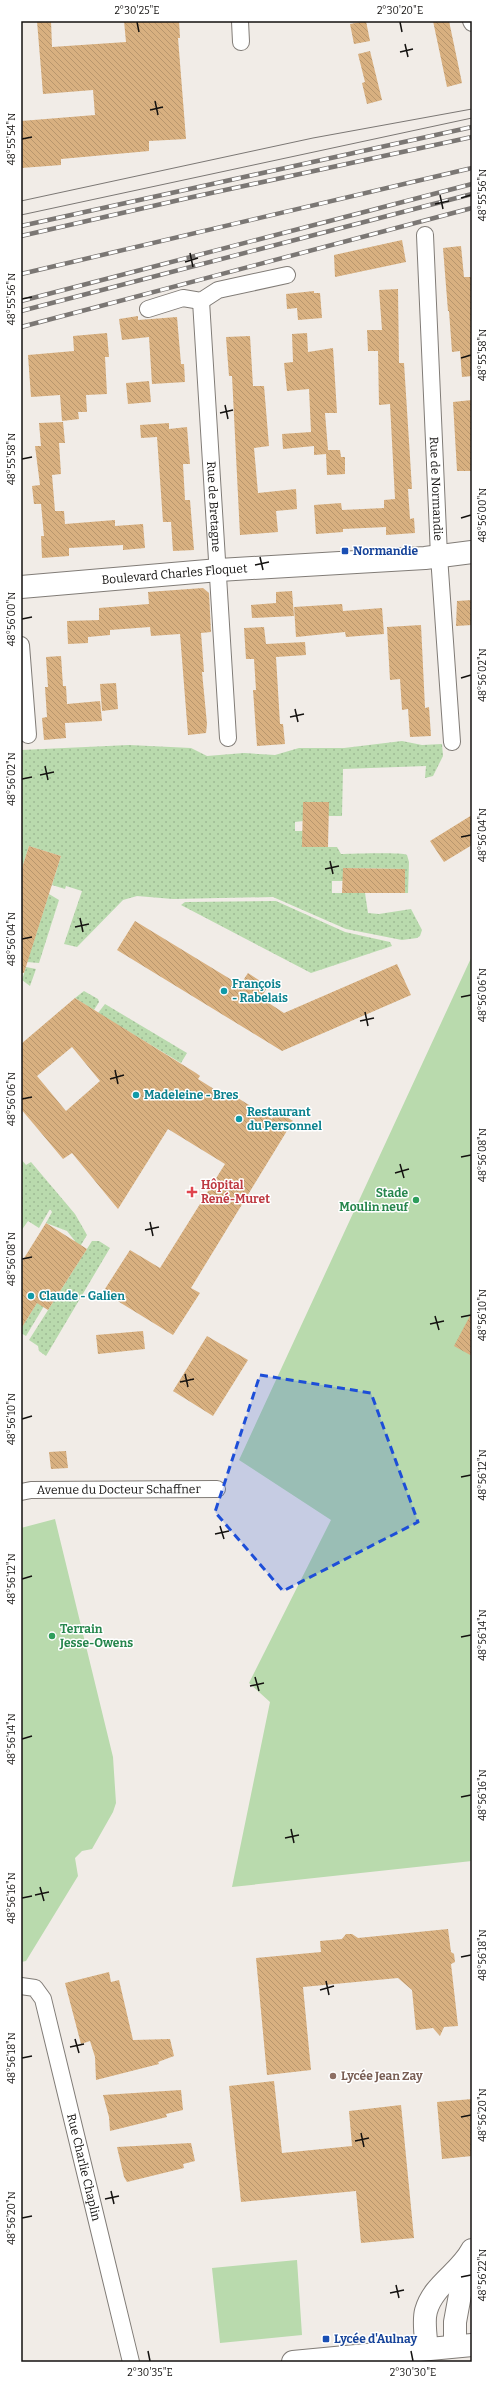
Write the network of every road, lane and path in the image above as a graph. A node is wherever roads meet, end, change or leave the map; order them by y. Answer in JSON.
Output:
{"nodes":[{"id":1,"x":240,"y":21,"type":"edge"},
{"id":2,"x":241,"y":42,"type":"dead end"},
{"id":3,"x":425,"y":235,"type":"dead end"},
{"id":4,"x":287,"y":275,"type":"dead end"},
{"id":5,"x":201,"y":301,"type":"junction"},
{"id":6,"x":148,"y":310,"type":"dead end"},
{"id":7,"x":472,"y":552,"type":"edge"},
{"id":8,"x":439,"y":556,"type":"junction"},
{"id":9,"x":219,"y":570,"type":"junction"},
{"id":10,"x":21,"y":587,"type":"edge"},
{"id":11,"x":21,"y":645,"type":"edge"},
{"id":12,"x":28,"y":735,"type":"dead end"},
{"id":13,"x":228,"y":738,"type":"dead end"},
{"id":14,"x":452,"y":742,"type":"dead end"},
{"id":15,"x":217,"y":1489,"type":"dead end"},
{"id":16,"x":21,"y":1492,"type":"edge"},
{"id":17,"x":21,"y":1986,"type":"edge"},
{"id":18,"x":469,"y":2256,"type":"edge"},
{"id":19,"x":464,"y":2346,"type":"edge"},
{"id":20,"x":427,"y":2349,"type":"junction"},
{"id":21,"x":132,"y":2362,"type":"edge"},
{"id":22,"x":293,"y":2362,"type":"edge"}],
"edges":[{"from":1,"to":2,"type":"street"},
{"from":3,"to":8,"type":"street","name":"Rue de Normandie"},
{"from":4,"to":5,"type":"street"},
{"from":5,"to":6,"type":"street"},
{"from":5,"to":9,"type":"street","name":"Rue de Bretagne"},
{"from":7,"to":8,"type":"street","name":"Boulevard Charles Floquet"},
{"from":8,"to":9,"type":"street","name":"Boulevard Charles Floquet"},
{"from":8,"to":14,"type":"street","name":"Rue de Normandie"},
{"from":9,"to":10,"type":"street","name":"Boulevard Charles Floquet"},
{"from":9,"to":13,"type":"street","name":"Rue de Bretagne"},
{"from":11,"to":12,"type":"street"},
{"from":15,"to":16,"type":"street","name":"Avenue du Docteur Schaffner"},
{"from":17,"to":21,"type":"street","name":"Rue Charlie Chaplin"},
{"from":18,"to":19,"type":"street"},
{"from":18,"to":20,"type":"street"},
{"from":19,"to":20,"type":"street"},
{"from":20,"to":22,"type":"street"}]}
